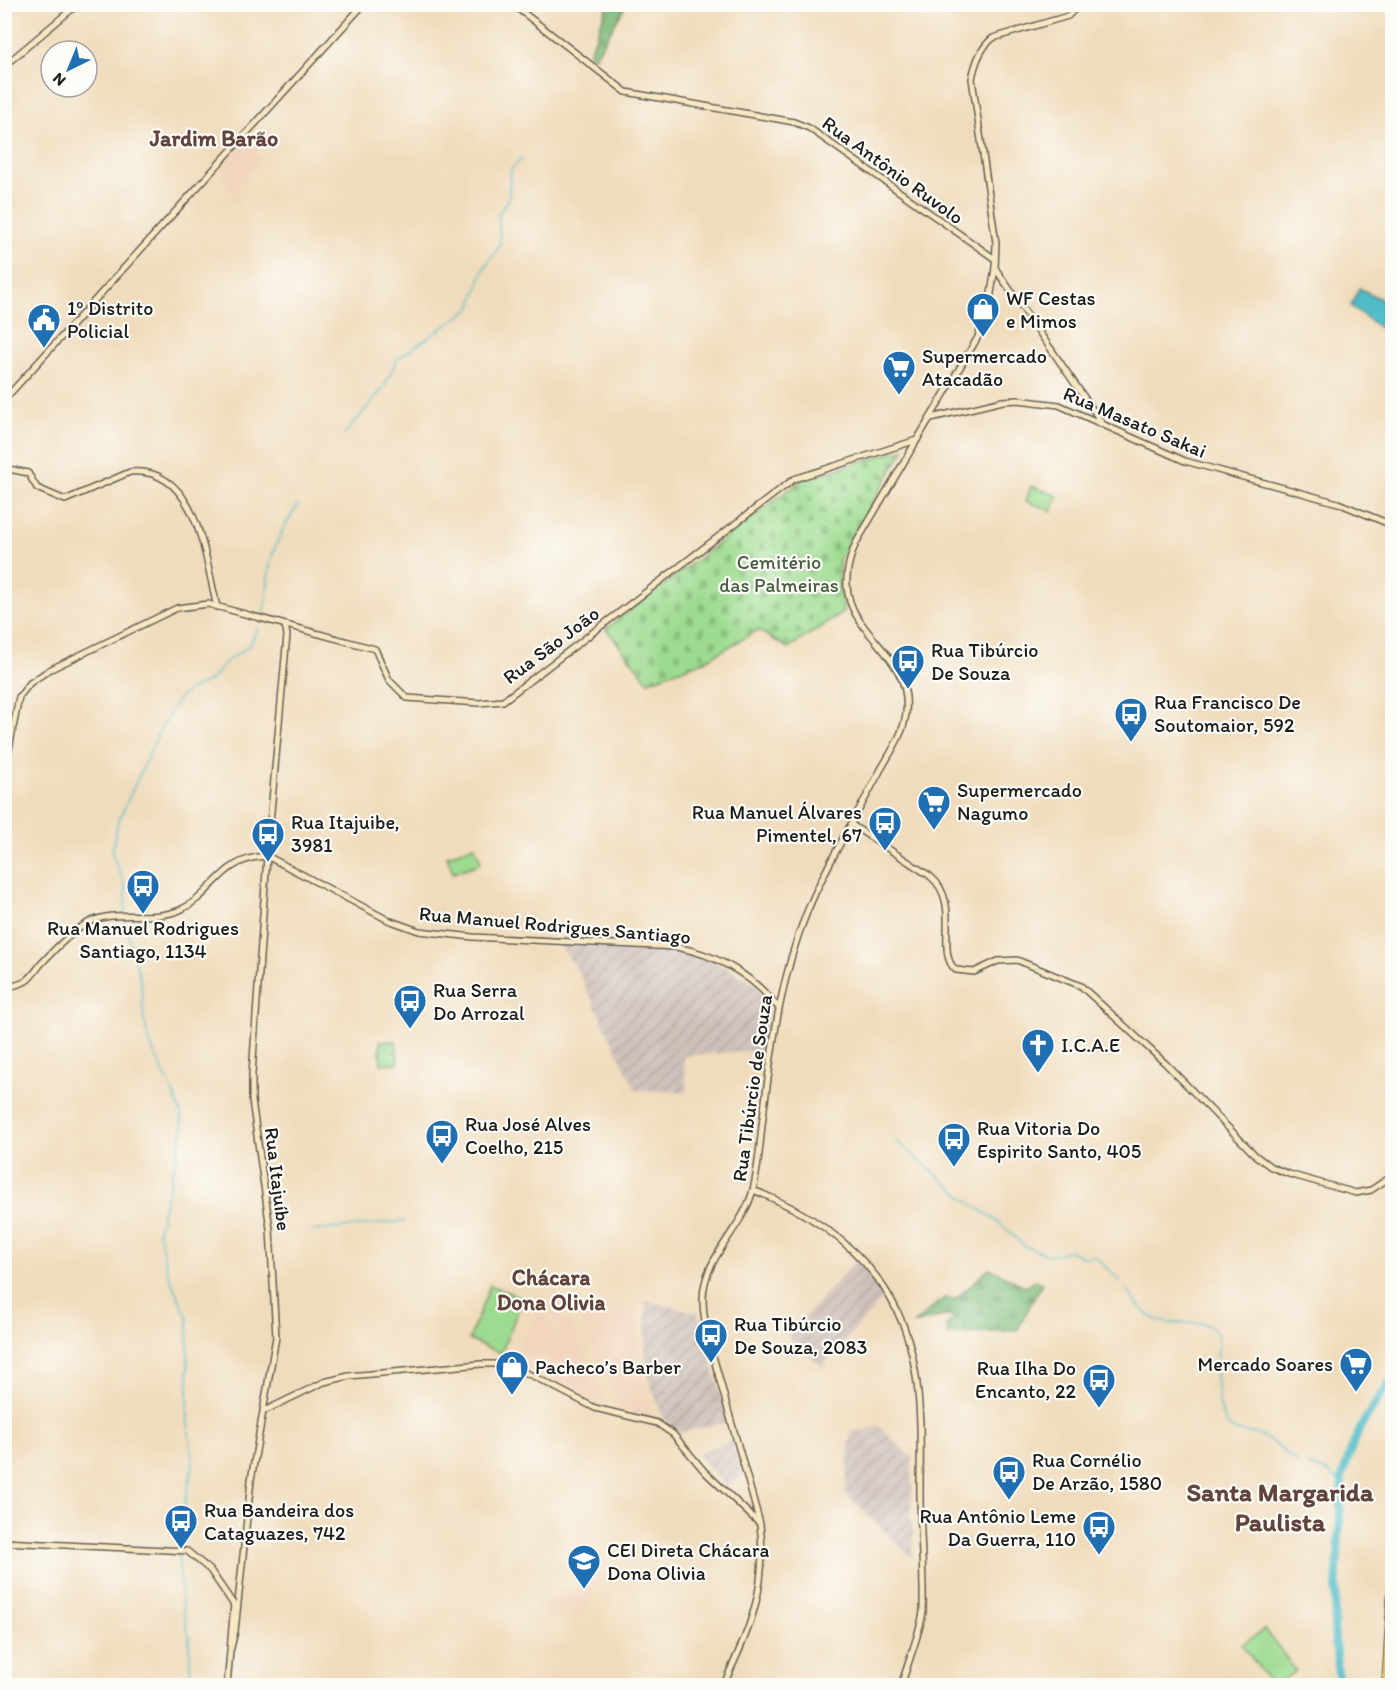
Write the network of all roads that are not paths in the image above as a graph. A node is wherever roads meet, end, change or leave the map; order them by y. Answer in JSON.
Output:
{"nodes":[{"id":1,"x":78,"y":4,"type":"edge"},
{"id":2,"x":364,"y":4,"type":"edge"},
{"id":3,"x":512,"y":4,"type":"edge"},
{"id":4,"x":1080,"y":4,"type":"edge"},
{"id":5,"x":4,"y":66,"type":"edge"},
{"id":6,"x":995,"y":259,"type":"junction"},
{"id":7,"x":995,"y":268,"type":"junction"},
{"id":8,"x":4,"y":400,"type":"edge"},
{"id":9,"x":931,"y":418,"type":"junction"},
{"id":10,"x":1103,"y":425,"type":"junction"},
{"id":11,"x":917,"y":440,"type":"junction"},
{"id":12,"x":4,"y":468,"type":"edge"},
{"id":13,"x":1392,"y":525,"type":"edge"},
{"id":14,"x":217,"y":607,"type":"junction"},
{"id":15,"x":285,"y":625,"type":"junction"},
{"id":16,"x":294,"y":628,"type":"junction"},
{"id":17,"x":287,"y":635,"type":"junction"},
{"id":18,"x":4,"y":775,"type":"edge"},
{"id":19,"x":852,"y":825,"type":"junction"},
{"id":20,"x":267,"y":856,"type":"junction"},
{"id":21,"x":4,"y":988,"type":"edge"},
{"id":22,"x":778,"y":1007,"type":"junction"},
{"id":23,"x":1392,"y":1176,"type":"edge"},
{"id":24,"x":753,"y":1190,"type":"junction"},
{"id":25,"x":264,"y":1411,"type":"junction"},
{"id":26,"x":760,"y":1524,"type":"junction"},
{"id":27,"x":4,"y":1542,"type":"edge"},
{"id":28,"x":1392,"y":1569,"type":"edge"},
{"id":29,"x":225,"y":1591,"type":"junction"},
{"id":30,"x":238,"y":1594,"type":"junction"},
{"id":31,"x":234,"y":1605,"type":"junction"},
{"id":32,"x":235,"y":1614,"type":"junction"},
{"id":33,"x":231,"y":1648,"type":"junction"},
{"id":34,"x":227,"y":1686,"type":"edge"},
{"id":35,"x":723,"y":1686,"type":"edge"},
{"id":36,"x":901,"y":1686,"type":"edge"},
{"id":37,"x":1385,"y":1686,"type":"edge"}],
"edges":[{"from":1,"to":5,"type":"main road"},
{"from":2,"to":8,"type":"main road"},
{"from":3,"to":6,"type":"main road","name":"Rua Antônio Ruvolo"},
{"from":4,"to":6,"type":"main road","name":"Rua Tibúrcio de Souza"},
{"from":6,"to":7,"type":"main road","name":"Rua Tibúrcio de Souza"},
{"from":7,"to":9,"type":"main road","name":"Rua Tibúrcio de Souza"},
{"from":7,"to":10,"type":"main road"},
{"from":9,"to":10,"type":"main road","name":"Rua Masato Sakai"},
{"from":9,"to":11,"type":"main road","name":"Rua Tibúrcio de Souza"},
{"from":10,"to":13,"type":"main road","name":"Rua Masato Sakai"},
{"from":11,"to":16,"type":"main road","name":"Rua São João"},
{"from":11,"to":19,"type":"main road","name":"Rua Tibúrcio de Souza"},
{"from":12,"to":14,"type":"main road"},
{"from":14,"to":15,"type":"main road","name":"Rua São João"},
{"from":14,"to":18,"type":"main road","name":"Rua São João"},
{"from":15,"to":16,"type":"main road","name":"Rua São João"},
{"from":15,"to":17,"type":"main road","name":"Rua Itajuíbe"},
{"from":16,"to":17,"type":"main road"},
{"from":17,"to":20,"type":"main road","name":"Rua Itajuíbe"},
{"from":19,"to":22,"type":"main road","name":"Rua Tibúrcio de Souza"},
{"from":19,"to":23,"type":"main road"},
{"from":20,"to":21,"type":"main road"},
{"from":20,"to":22,"type":"main road","name":"Rua Manuel Rodrigues Santiago"},
{"from":20,"to":25,"type":"main road","name":"Rua Itajuíbe"},
{"from":22,"to":24,"type":"main road","name":"Rua Tibúrcio de Souza"},
{"from":24,"to":26,"type":"main road","name":"Rua Tibúrcio de Souza"},
{"from":24,"to":36,"type":"main road"},
{"from":25,"to":26,"type":"main road"},
{"from":25,"to":30,"type":"main road","name":"Rua Itajuíbe"},
{"from":26,"to":35,"type":"main road","name":"Rua Tibúrcio de Souza"},
{"from":27,"to":29,"type":"main road"},
{"from":28,"to":37,"type":"main road"},
{"from":29,"to":31,"type":"main road"},
{"from":29,"to":32,"type":"main road"},
{"from":30,"to":31,"type":"main road","name":"Rua Itajuíbe"},
{"from":30,"to":32,"type":"main road","name":"Rua Itajuíbe"},
{"from":31,"to":32,"type":"main road","name":"Rua Itajuíbe"},
{"from":32,"to":33,"type":"main road","name":"Rua Itajuíbe"},
{"from":32,"to":33,"type":"main road","name":"Rua Itajuíbe"},
{"from":33,"to":34,"type":"main road","name":"Rua Itajuíbe"}]}
